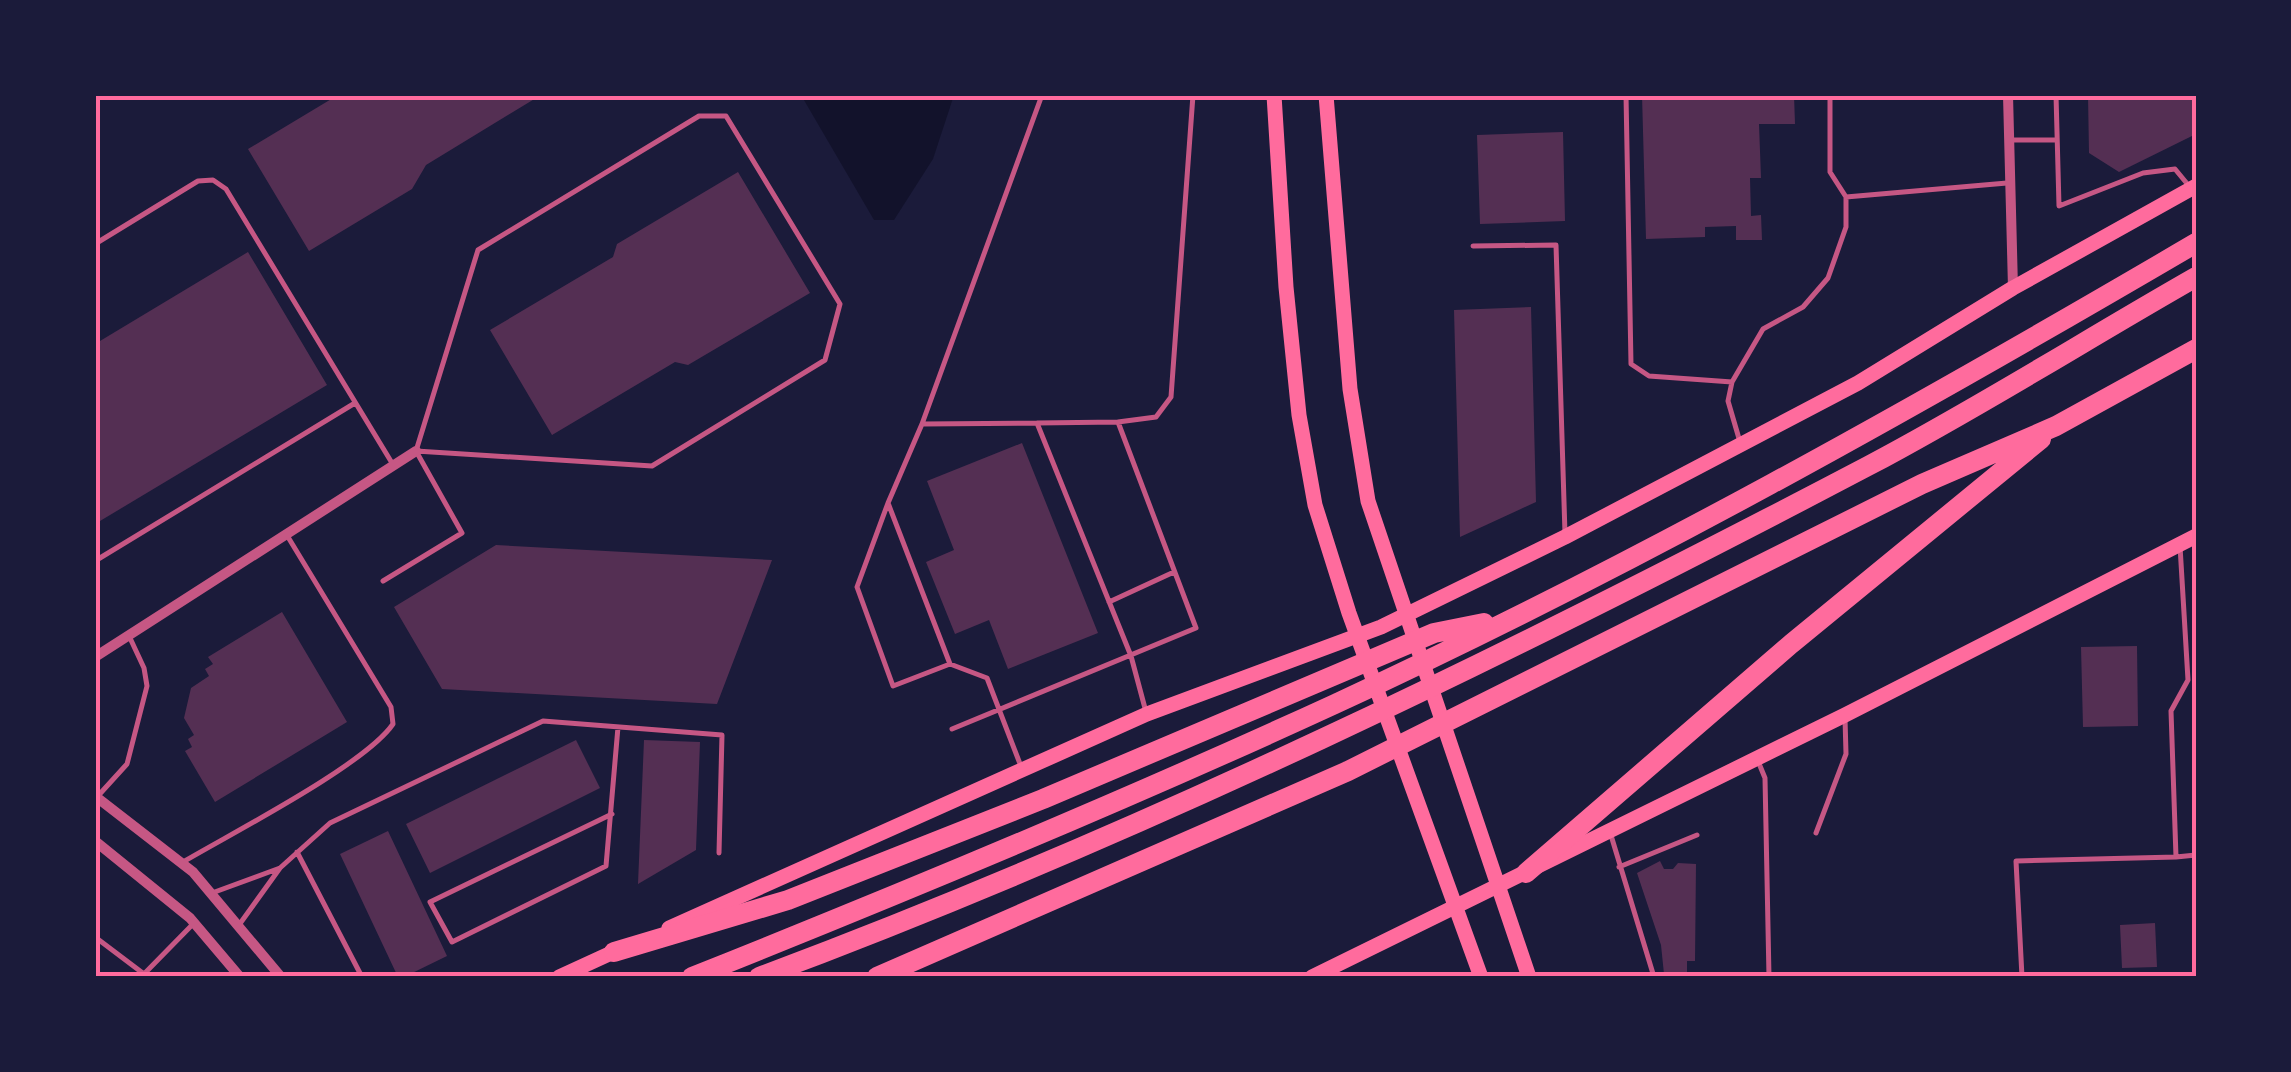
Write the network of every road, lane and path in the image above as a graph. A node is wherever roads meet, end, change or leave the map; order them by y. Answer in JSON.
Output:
{"nodes":[{"id":1,"x":1042,"y":95,"type":"edge"},
{"id":2,"x":1193,"y":95,"type":"edge"},
{"id":3,"x":1274,"y":95,"type":"edge"},
{"id":4,"x":1326,"y":95,"type":"edge"},
{"id":5,"x":1626,"y":95,"type":"edge"},
{"id":6,"x":1830,"y":95,"type":"edge"},
{"id":7,"x":2008,"y":95,"type":"edge"},
{"id":8,"x":2056,"y":95,"type":"edge"},
{"id":9,"x":2009,"y":140,"type":"junction"},
{"id":10,"x":2056,"y":140,"type":"junction"},
{"id":11,"x":2010,"y":183,"type":"junction"},
{"id":12,"x":2193,"y":187,"type":"edge"},
{"id":13,"x":1846,"y":196,"type":"junction"},
{"id":14,"x":2196,"y":243,"type":"edge"},
{"id":15,"x":95,"y":244,"type":"edge"},
{"id":16,"x":1473,"y":246,"type":"dead end"},
{"id":17,"x":2196,"y":277,"type":"edge"},
{"id":18,"x":2014,"y":288,"type":"junction"},
{"id":19,"x":2196,"y":349,"type":"edge"},
{"id":20,"x":1732,"y":382,"type":"junction"},
{"id":21,"x":356,"y":403,"type":"junction"},
{"id":22,"x":1118,"y":422,"type":"junction"},
{"id":23,"x":1038,"y":423,"type":"junction"},
{"id":24,"x":922,"y":424,"type":"junction"},
{"id":25,"x":2056,"y":426,"type":"junction"},
{"id":26,"x":1740,"y":442,"type":"junction"},
{"id":27,"x":416,"y":451,"type":"junction"},
{"id":28,"x":393,"y":466,"type":"junction"},
{"id":29,"x":888,"y":503,"type":"junction"},
{"id":30,"x":286,"y":534,"type":"junction"},
{"id":31,"x":2196,"y":536,"type":"edge"},
{"id":32,"x":1565,"y":537,"type":"junction"},
{"id":33,"x":2180,"y":543,"type":"junction"},
{"id":34,"x":95,"y":562,"type":"edge"},
{"id":35,"x":1175,"y":572,"type":"junction"},
{"id":36,"x":383,"y":580,"type":"dead end"},
{"id":37,"x":1109,"y":602,"type":"junction"},
{"id":38,"x":1511,"y":618,"type":"junction"},
{"id":39,"x":129,"y":635,"type":"junction"},
{"id":40,"x":1130,"y":656,"type":"junction"},
{"id":41,"x":95,"y":657,"type":"edge"},
{"id":42,"x":950,"y":664,"type":"junction"},
{"id":43,"x":2192,"y":680,"type":"edge"},
{"id":44,"x":999,"y":710,"type":"junction"},
{"id":45,"x":1147,"y":714,"type":"junction"},
{"id":46,"x":1845,"y":715,"type":"junction"},
{"id":47,"x":618,"y":727,"type":"junction"},
{"id":48,"x":952,"y":729,"type":"dead end"},
{"id":49,"x":1757,"y":758,"type":"junction"},
{"id":50,"x":1022,"y":770,"type":"junction"},
{"id":51,"x":96,"y":796,"type":"edge"},
{"id":52,"x":612,"y":814,"type":"junction"},
{"id":53,"x":1610,"y":829,"type":"junction"},
{"id":54,"x":1816,"y":832,"type":"dead end"},
{"id":55,"x":1697,"y":835,"type":"dead end"},
{"id":56,"x":95,"y":841,"type":"edge"},
{"id":57,"x":298,"y":852,"type":"junction"},
{"id":58,"x":718,"y":853,"type":"dead end"},
{"id":59,"x":2196,"y":855,"type":"edge"},
{"id":60,"x":2176,"y":857,"type":"junction"},
{"id":61,"x":182,"y":863,"type":"junction"},
{"id":62,"x":1618,"y":867,"type":"junction"},
{"id":63,"x":280,"y":868,"type":"junction"},
{"id":64,"x":1526,"y":872,"type":"junction"},
{"id":65,"x":211,"y":893,"type":"junction"},
{"id":66,"x":194,"y":924,"type":"junction"},
{"id":67,"x":239,"y":925,"type":"junction"},
{"id":68,"x":95,"y":936,"type":"edge"},
{"id":69,"x":614,"y":952,"type":"junction"},
{"id":70,"x":146,"y":975,"type":"edge"},
{"id":71,"x":240,"y":977,"type":"edge"},
{"id":72,"x":281,"y":977,"type":"edge"},
{"id":73,"x":362,"y":977,"type":"edge"},
{"id":74,"x":559,"y":977,"type":"edge"},
{"id":75,"x":692,"y":977,"type":"edge"},
{"id":76,"x":759,"y":977,"type":"edge"},
{"id":77,"x":877,"y":977,"type":"edge"},
{"id":78,"x":1312,"y":977,"type":"edge"},
{"id":79,"x":1481,"y":977,"type":"edge"},
{"id":80,"x":1530,"y":977,"type":"edge"},
{"id":81,"x":1654,"y":977,"type":"edge"},
{"id":82,"x":1769,"y":977,"type":"edge"},
{"id":83,"x":2022,"y":977,"type":"edge"}],
"edges":[{"from":1,"to":24,"type":"lane"},
{"from":2,"to":22,"type":"lane"},
{"from":3,"to":79,"type":"main road"},
{"from":4,"to":80,"type":"main road"},
{"from":5,"to":20,"type":"lane"},
{"from":6,"to":13,"type":"lane"},
{"from":7,"to":9,"type":"street"},
{"from":8,"to":10,"type":"lane"},
{"from":9,"to":10,"type":"lane"},
{"from":9,"to":11,"type":"street"},
{"from":10,"to":12,"type":"lane"},
{"from":11,"to":13,"type":"lane"},
{"from":11,"to":18,"type":"street"},
{"from":12,"to":18,"type":"main road"},
{"from":13,"to":20,"type":"lane"},
{"from":14,"to":38,"type":"highway"},
{"from":15,"to":21,"type":"lane"},
{"from":16,"to":32,"type":"lane"},
{"from":17,"to":76,"type":"highway"},
{"from":18,"to":26,"type":"main road"},
{"from":19,"to":25,"type":"highway"},
{"from":20,"to":26,"type":"lane"},
{"from":21,"to":28,"type":"lane"},
{"from":21,"to":34,"type":"lane"},
{"from":22,"to":23,"type":"lane"},
{"from":22,"to":35,"type":"lane"},
{"from":23,"to":24,"type":"lane"},
{"from":23,"to":37,"type":"lane"},
{"from":24,"to":29,"type":"lane"},
{"from":25,"to":64,"type":"highway"},
{"from":25,"to":77,"type":"highway"},
{"from":26,"to":32,"type":"main road"},
{"from":27,"to":27,"type":"lane"},
{"from":27,"to":28,"type":"street"},
{"from":27,"to":36,"type":"lane"},
{"from":28,"to":30,"type":"street"},
{"from":29,"to":42,"type":"lane"},
{"from":29,"to":42,"type":"lane"},
{"from":30,"to":39,"type":"street"},
{"from":30,"to":61,"type":"lane"},
{"from":31,"to":33,"type":"main road"},
{"from":32,"to":45,"type":"main road"},
{"from":33,"to":43,"type":"lane"},
{"from":33,"to":46,"type":"main road"},
{"from":35,"to":37,"type":"lane"},
{"from":35,"to":40,"type":"lane"},
{"from":37,"to":40,"type":"lane"},
{"from":38,"to":69,"type":"highway"},
{"from":38,"to":75,"type":"highway"},
{"from":39,"to":41,"type":"street"},
{"from":39,"to":51,"type":"lane"},
{"from":40,"to":44,"type":"lane"},
{"from":40,"to":45,"type":"lane"},
{"from":42,"to":44,"type":"lane"},
{"from":43,"to":60,"type":"lane"},
{"from":44,"to":48,"type":"lane"},
{"from":44,"to":50,"type":"lane"},
{"from":45,"to":50,"type":"main road"},
{"from":46,"to":49,"type":"main road"},
{"from":46,"to":54,"type":"lane"},
{"from":47,"to":52,"type":"lane"},
{"from":47,"to":57,"type":"lane"},
{"from":47,"to":58,"type":"lane"},
{"from":49,"to":53,"type":"main road"},
{"from":49,"to":82,"type":"lane"},
{"from":50,"to":69,"type":"main road"},
{"from":51,"to":61,"type":"street"},
{"from":52,"to":52,"type":"lane"},
{"from":53,"to":62,"type":"lane"},
{"from":53,"to":64,"type":"main road"},
{"from":55,"to":62,"type":"lane"},
{"from":56,"to":66,"type":"street"},
{"from":57,"to":63,"type":"lane"},
{"from":57,"to":73,"type":"lane"},
{"from":59,"to":60,"type":"lane"},
{"from":60,"to":83,"type":"lane"},
{"from":61,"to":65,"type":"street"},
{"from":62,"to":81,"type":"lane"},
{"from":63,"to":65,"type":"lane"},
{"from":63,"to":67,"type":"lane"},
{"from":64,"to":78,"type":"main road"},
{"from":65,"to":67,"type":"street"},
{"from":66,"to":70,"type":"lane"},
{"from":66,"to":71,"type":"street"},
{"from":67,"to":72,"type":"street"},
{"from":68,"to":70,"type":"lane"},
{"from":69,"to":74,"type":"main road"}]}
